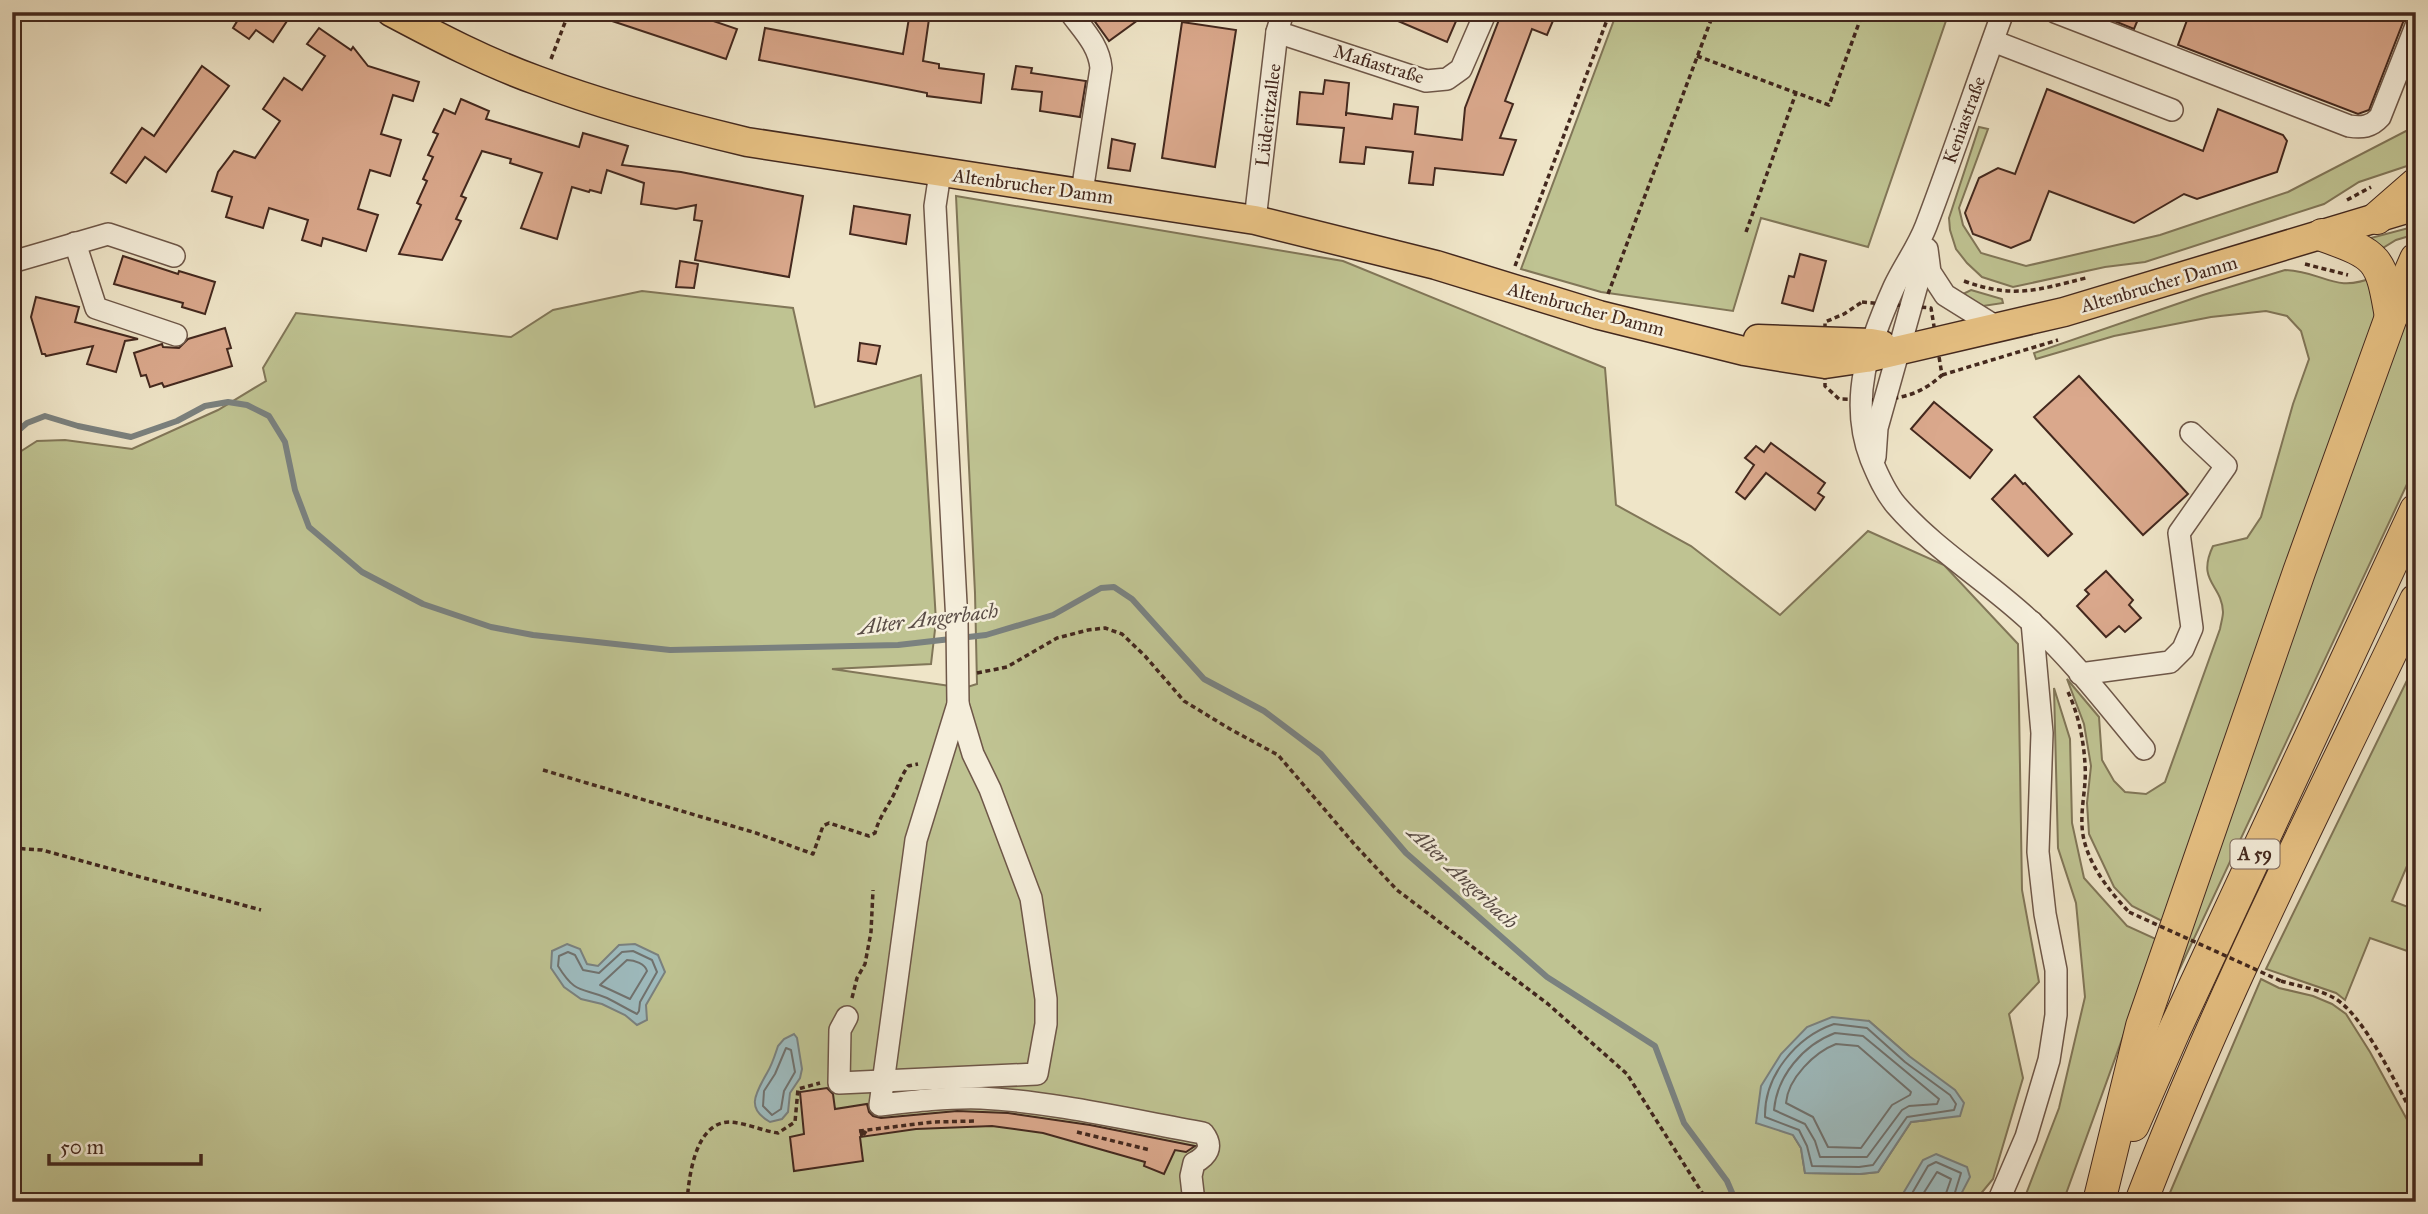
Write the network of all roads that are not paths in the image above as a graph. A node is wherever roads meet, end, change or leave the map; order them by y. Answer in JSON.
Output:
{"nodes":[{"id":1,"x":391,"y":12,"type":"edge"},
{"id":2,"x":1070,"y":12,"type":"edge"},
{"id":3,"x":1268,"y":12,"type":"edge"},
{"id":4,"x":1484,"y":12,"type":"edge"},
{"id":5,"x":2003,"y":12,"type":"edge"},
{"id":6,"x":2064,"y":14,"type":"edge"},
{"id":7,"x":1280,"y":22,"type":"edge"},
{"id":8,"x":2416,"y":26,"type":"edge"},
{"id":9,"x":1993,"y":41,"type":"junction"},
{"id":10,"x":2172,"y":110,"type":"dead end"},
{"id":11,"x":940,"y":173,"type":"junction"},
{"id":12,"x":2416,"y":184,"type":"edge"},
{"id":13,"x":1082,"y":192,"type":"junction"},
{"id":14,"x":2416,"y":206,"type":"edge"},
{"id":15,"x":2377,"y":218,"type":"junction"},
{"id":16,"x":1255,"y":220,"type":"junction"},
{"id":17,"x":1925,"y":229,"type":"junction"},
{"id":18,"x":2322,"y":235,"type":"junction"},
{"id":19,"x":75,"y":243,"type":"junction"},
{"id":20,"x":174,"y":256,"type":"dead end"},
{"id":21,"x":2416,"y":259,"type":"edge"},
{"id":22,"x":12,"y":262,"type":"edge"},
{"id":23,"x":2391,"y":317,"type":"junction"},
{"id":24,"x":1998,"y":328,"type":"junction"},
{"id":25,"x":176,"y":335,"type":"dead end"},
{"id":26,"x":1899,"y":349,"type":"junction"},
{"id":27,"x":1868,"y":351,"type":"junction"},
{"id":28,"x":2190,"y":433,"type":"dead end"},
{"id":29,"x":1875,"y":469,"type":"junction"},
{"id":30,"x":2416,"y":510,"type":"edge"},
{"id":31,"x":2416,"y":600,"type":"edge"},
{"id":32,"x":2032,"y":622,"type":"junction"},
{"id":33,"x":2073,"y":679,"type":"junction"},
{"id":34,"x":958,"y":704,"type":"junction"},
{"id":35,"x":2144,"y":749,"type":"dead end"},
{"id":36,"x":847,"y":1017,"type":"road end"},
{"id":37,"x":882,"y":1081,"type":"junction"},
{"id":38,"x":1194,"y":1202,"type":"edge"},
{"id":39,"x":1998,"y":1202,"type":"edge"},
{"id":40,"x":2101,"y":1202,"type":"edge"},
{"id":41,"x":2141,"y":1202,"type":"edge"}],
"edges":[{"from":1,"to":11,"type":"main road","name":"Altenbrucher Damm"},
{"from":2,"to":13,"type":"street"},
{"from":3,"to":7,"type":"street"},
{"from":4,"to":7,"type":"street","name":"Mafiastraße"},
{"from":5,"to":9,"type":"street","name":"Keniastraße"},
{"from":6,"to":8,"type":"street"},
{"from":7,"to":16,"type":"street","name":"Lüderitzallee"},
{"from":9,"to":10,"type":"street"},
{"from":9,"to":17,"type":"street","name":"Keniastraße"},
{"from":11,"to":13,"type":"main road","name":"Altenbrucher Damm"},
{"from":11,"to":34,"type":"street"},
{"from":12,"to":15,"type":"highway"},
{"from":13,"to":16,"type":"main road","name":"Altenbrucher Damm"},
{"from":14,"to":15,"type":"main road","name":"Altenbrucher Damm"},
{"from":15,"to":18,"type":"main road","name":"Altenbrucher Damm"},
{"from":16,"to":27,"type":"main road","name":"Altenbrucher Damm"},
{"from":17,"to":24,"type":"street","name":"Keniastraße"},
{"from":17,"to":26,"type":"street","name":"Keniastraße"},
{"from":17,"to":27,"type":"street","name":"Keniastraße"},
{"from":18,"to":23,"type":"highway"},
{"from":18,"to":24,"type":"main road","name":"Altenbrucher Damm"},
{"from":19,"to":20,"type":"street"},
{"from":19,"to":22,"type":"street"},
{"from":19,"to":25,"type":"street"},
{"from":21,"to":23,"type":"highway"},
{"from":23,"to":40,"type":"highway"},
{"from":24,"to":26,"type":"main road","name":"Altenbrucher Damm"},
{"from":26,"to":27,"type":"main road","name":"Altenbrucher Damm"},
{"from":26,"to":29,"type":"street"},
{"from":27,"to":29,"type":"street"},
{"from":28,"to":33,"type":"street"},
{"from":29,"to":32,"type":"street"},
{"from":30,"to":40,"type":"highway","number":"A 59"},
{"from":31,"to":41,"type":"highway","number":"A 59"},
{"from":32,"to":33,"type":"street"},
{"from":32,"to":39,"type":"street"},
{"from":33,"to":35,"type":"street"},
{"from":34,"to":37,"type":"street"},
{"from":34,"to":37,"type":"street"},
{"from":36,"to":37,"type":"street"},
{"from":37,"to":38,"type":"street"}]}
